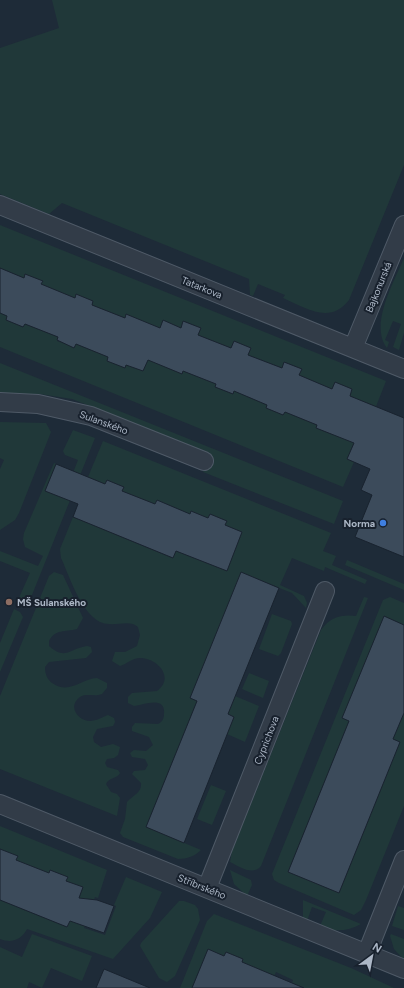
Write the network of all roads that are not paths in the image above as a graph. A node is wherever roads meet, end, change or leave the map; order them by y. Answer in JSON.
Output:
{"nodes":[{"id":1,"x":0,"y":205,"type":"edge"},
{"id":2,"x":404,"y":224,"type":"edge"},
{"id":3,"x":353,"y":348,"type":"junction"},
{"id":4,"x":404,"y":369,"type":"edge"},
{"id":5,"x":0,"y":402,"type":"edge"},
{"id":6,"x":204,"y":461,"type":"dead end"},
{"id":7,"x":325,"y":591,"type":"dead end"},
{"id":8,"x":0,"y":804,"type":"edge"},
{"id":9,"x":404,"y":860,"type":"edge"},
{"id":10,"x":208,"y":888,"type":"junction"},
{"id":11,"x":367,"y":953,"type":"junction"},
{"id":12,"x":404,"y":969,"type":"edge"}],
"edges":[{"from":1,"to":3,"type":"street","name":"Tatarkova"},
{"from":2,"to":3,"type":"street","name":"Bajkonurská"},
{"from":3,"to":4,"type":"street","name":"Tatarkova"},
{"from":5,"to":6,"type":"street","name":"Sulanského"},
{"from":7,"to":10,"type":"street","name":"Cyprichova"},
{"from":8,"to":10,"type":"street","name":"Stříbrského"},
{"from":9,"to":11,"type":"street"},
{"from":10,"to":11,"type":"street","name":"Stříbrského"},
{"from":11,"to":12,"type":"street","name":"Stříbrského"}]}
